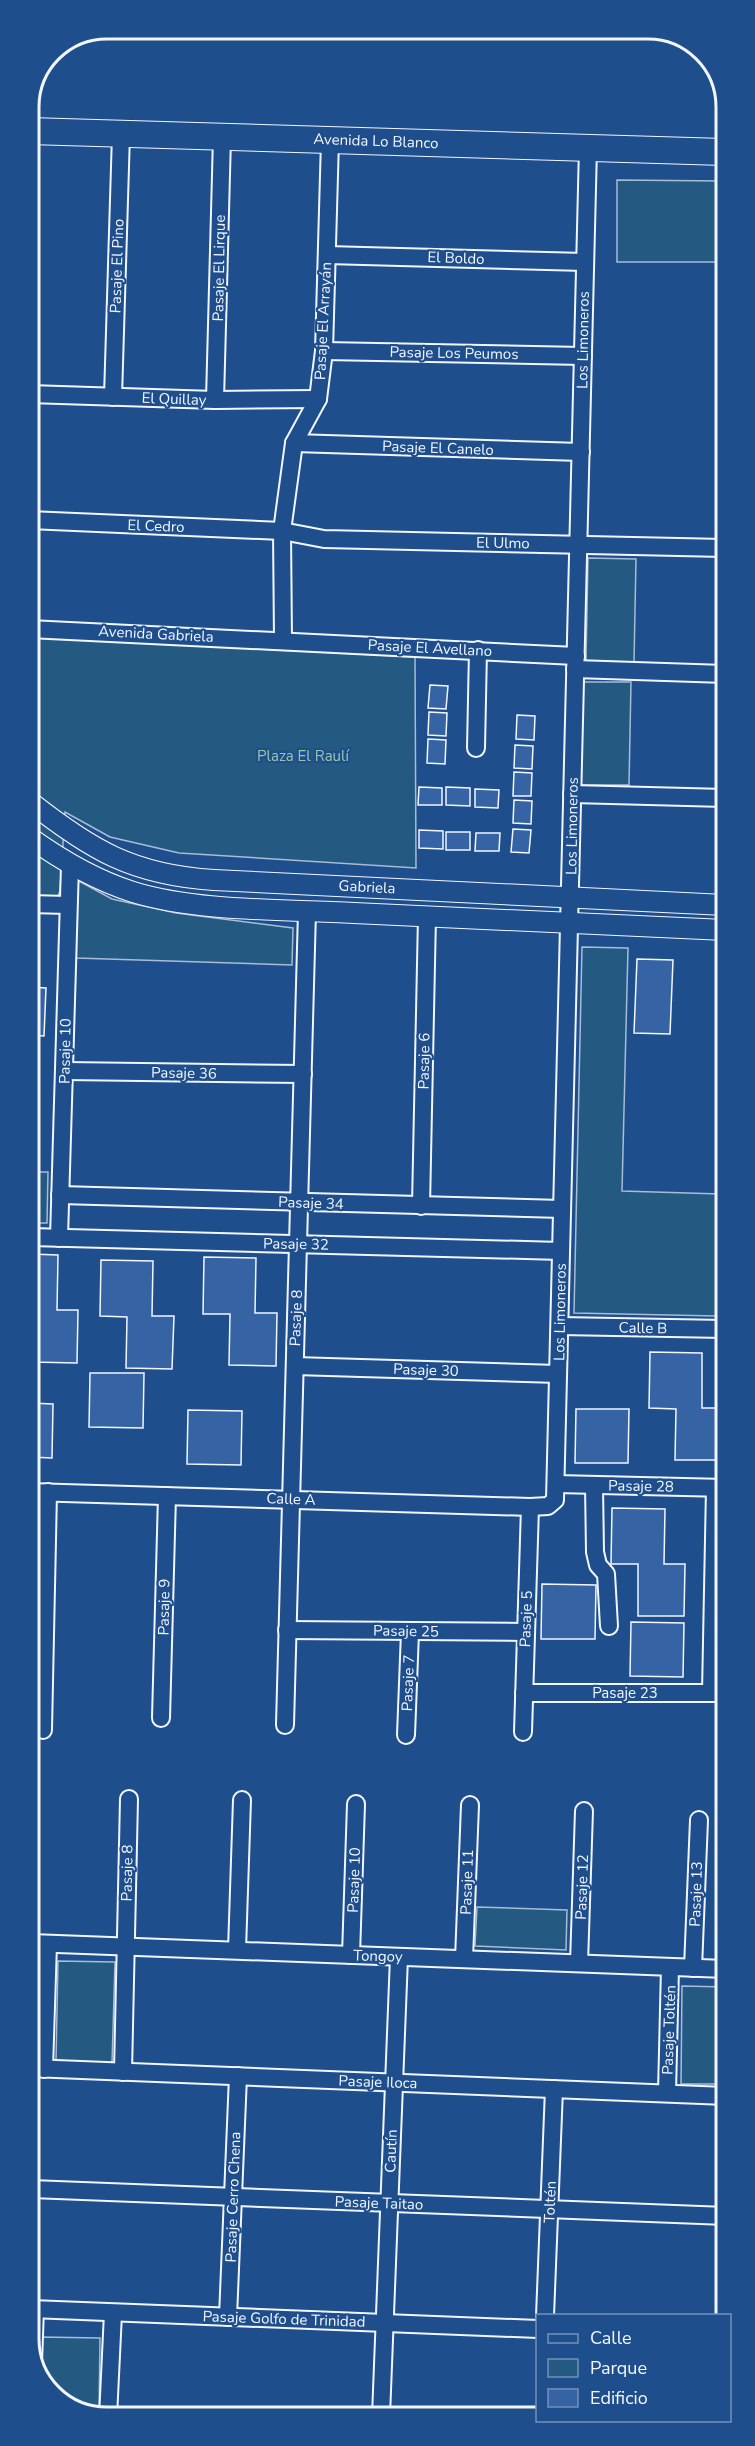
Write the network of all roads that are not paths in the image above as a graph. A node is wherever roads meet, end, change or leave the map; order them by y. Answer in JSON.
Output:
{"nodes":[{"id":1,"x":39,"y":132,"type":"edge"},
{"id":2,"x":121,"y":134,"type":"junction"},
{"id":3,"x":222,"y":137,"type":"junction"},
{"id":4,"x":330,"y":140,"type":"junction"},
{"id":5,"x":588,"y":147,"type":"junction"},
{"id":6,"x":716,"y":152,"type":"edge"},
{"id":7,"x":327,"y":255,"type":"junction"},
{"id":8,"x":585,"y":262,"type":"junction"},
{"id":9,"x":324,"y":351,"type":"junction"},
{"id":10,"x":583,"y":356,"type":"junction"},
{"id":11,"x":39,"y":394,"type":"edge"},
{"id":12,"x":113,"y":397,"type":"junction"},
{"id":13,"x":318,"y":399,"type":"junction"},
{"id":14,"x":215,"y":400,"type":"junction"},
{"id":15,"x":294,"y":443,"type":"junction"},
{"id":16,"x":581,"y":452,"type":"junction"},
{"id":17,"x":39,"y":520,"type":"edge"},
{"id":18,"x":282,"y":531,"type":"junction"},
{"id":19,"x":579,"y":545,"type":"junction"},
{"id":20,"x":716,"y":548,"type":"edge"},
{"id":21,"x":39,"y":629,"type":"edge"},
{"id":22,"x":284,"y":640,"type":"junction"},
{"id":23,"x":478,"y":650,"type":"junction"},
{"id":24,"x":576,"y":663,"type":"junction"},
{"id":25,"x":716,"y":673,"type":"edge"},
{"id":26,"x":476,"y":748,"type":"dead end"},
{"id":27,"x":572,"y":794,"type":"junction"},
{"id":28,"x":716,"y":798,"type":"edge"},
{"id":29,"x":39,"y":809,"type":"edge"},
{"id":30,"x":39,"y":844,"type":"edge"},
{"id":31,"x":70,"y":865,"type":"junction"},
{"id":32,"x":570,"y":897,"type":"junction"},
{"id":33,"x":39,"y":904,"type":"edge"},
{"id":34,"x":716,"y":904,"type":"edge"},
{"id":35,"x":68,"y":905,"type":"junction"},
{"id":36,"x":307,"y":910,"type":"junction"},
{"id":37,"x":427,"y":916,"type":"junction"},
{"id":38,"x":569,"y":923,"type":"junction"},
{"id":39,"x":716,"y":930,"type":"edge"},
{"id":40,"x":64,"y":1071,"type":"junction"},
{"id":41,"x":303,"y":1074,"type":"junction"},
{"id":42,"x":60,"y":1196,"type":"junction"},
{"id":43,"x":299,"y":1202,"type":"junction"},
{"id":44,"x":421,"y":1206,"type":"junction"},
{"id":45,"x":562,"y":1209,"type":"junction"},
{"id":46,"x":39,"y":1237,"type":"edge"},
{"id":47,"x":59,"y":1238,"type":"junction"},
{"id":48,"x":298,"y":1244,"type":"junction"},
{"id":49,"x":561,"y":1251,"type":"junction"},
{"id":50,"x":560,"y":1326,"type":"junction"},
{"id":51,"x":716,"y":1329,"type":"edge"},
{"id":52,"x":295,"y":1366,"type":"junction"},
{"id":53,"x":558,"y":1374,"type":"junction"},
{"id":54,"x":556,"y":1484,"type":"junction"},
{"id":55,"x":594,"y":1485,"type":"junction"},
{"id":56,"x":716,"y":1488,"type":"edge"},
{"id":57,"x":39,"y":1492,"type":"edge"},
{"id":58,"x":48,"y":1492,"type":"junction"},
{"id":59,"x":166,"y":1496,"type":"junction"},
{"id":60,"x":291,"y":1499,"type":"junction"},
{"id":61,"x":552,"y":1504,"type":"joint"},
{"id":62,"x":530,"y":1507,"type":"junction"},
{"id":63,"x":39,"y":1612,"type":"edge"},
{"id":64,"x":609,"y":1626,"type":"dead end"},
{"id":65,"x":287,"y":1630,"type":"junction"},
{"id":66,"x":410,"y":1632,"type":"junction"},
{"id":67,"x":525,"y":1632,"type":"junction"},
{"id":68,"x":39,"y":1646,"type":"edge"},
{"id":69,"x":524,"y":1692,"type":"junction"},
{"id":70,"x":716,"y":1693,"type":"edge"},
{"id":71,"x":161,"y":1718,"type":"dead end"},
{"id":72,"x":285,"y":1725,"type":"dead end"},
{"id":73,"x":43,"y":1730,"type":"dead end"},
{"id":74,"x":523,"y":1732,"type":"dead end"},
{"id":75,"x":406,"y":1734,"type":"dead end"},
{"id":76,"x":129,"y":1799,"type":"dead end"},
{"id":77,"x":242,"y":1800,"type":"dead end"},
{"id":78,"x":356,"y":1804,"type":"dead end"},
{"id":79,"x":470,"y":1805,"type":"dead end"},
{"id":80,"x":584,"y":1811,"type":"dead end"},
{"id":81,"x":699,"y":1821,"type":"dead end"},
{"id":82,"x":39,"y":1943,"type":"edge"},
{"id":83,"x":126,"y":1946,"type":"junction"},
{"id":84,"x":237,"y":1950,"type":"junction"},
{"id":85,"x":351,"y":1955,"type":"junction"},
{"id":86,"x":399,"y":1957,"type":"junction"},
{"id":87,"x":464,"y":1959,"type":"junction"},
{"id":88,"x":579,"y":1964,"type":"junction"},
{"id":89,"x":670,"y":1967,"type":"junction"},
{"id":90,"x":693,"y":1968,"type":"junction"},
{"id":91,"x":716,"y":1969,"type":"edge"},
{"id":92,"x":39,"y":2068,"type":"edge"},
{"id":93,"x":123,"y":2072,"type":"junction"},
{"id":94,"x":238,"y":2076,"type":"junction"},
{"id":95,"x":394,"y":2083,"type":"junction"},
{"id":96,"x":554,"y":2089,"type":"junction"},
{"id":97,"x":667,"y":2093,"type":"junction"},
{"id":98,"x":716,"y":2095,"type":"edge"},
{"id":99,"x":39,"y":2189,"type":"edge"},
{"id":100,"x":233,"y":2197,"type":"junction"},
{"id":101,"x":389,"y":2203,"type":"junction"},
{"id":102,"x":549,"y":2209,"type":"junction"},
{"id":103,"x":716,"y":2216,"type":"edge"},
{"id":104,"x":39,"y":2309,"type":"edge"},
{"id":105,"x":113,"y":2313,"type":"junction"},
{"id":106,"x":545,"y":2314,"type":"edge"},
{"id":107,"x":228,"y":2317,"type":"junction"},
{"id":108,"x":385,"y":2323,"type":"junction"},
{"id":109,"x":536,"y":2329,"type":"edge"},
{"id":110,"x":108,"y":2407,"type":"edge"},
{"id":111,"x":381,"y":2407,"type":"edge"}],
"edges":[{"from":1,"to":2,"type":"main road","name":"Avenida Lo Blanco"},
{"from":2,"to":3,"type":"main road","name":"Avenida Lo Blanco"},
{"from":2,"to":12,"type":"street","name":"Pasaje El Pino"},
{"from":3,"to":4,"type":"main road","name":"Avenida Lo Blanco"},
{"from":3,"to":14,"type":"street","name":"Pasaje El Lirque"},
{"from":4,"to":5,"type":"main road","name":"Avenida Lo Blanco"},
{"from":4,"to":7,"type":"street","name":"Pasaje El Arrayán"},
{"from":5,"to":6,"type":"main road","name":"Avenida Lo Blanco"},
{"from":5,"to":8,"type":"street","name":"Los Limoneros"},
{"from":7,"to":8,"type":"street","name":"El Boldo"},
{"from":7,"to":9,"type":"street","name":"Pasaje El Arrayán"},
{"from":8,"to":10,"type":"street","name":"Los Limoneros"},
{"from":9,"to":10,"type":"street","name":"Pasaje Los Peumos"},
{"from":9,"to":13,"type":"street","name":"Pasaje El Arrayán"},
{"from":10,"to":16,"type":"street","name":"Los Limoneros"},
{"from":11,"to":12,"type":"street","name":"El Quillay"},
{"from":12,"to":14,"type":"street","name":"El Quillay"},
{"from":13,"to":14,"type":"street","name":"El Quillay"},
{"from":13,"to":15,"type":"street","name":"Pasaje El Arrayán"},
{"from":15,"to":16,"type":"street","name":"Pasaje El Canelo"},
{"from":15,"to":18,"type":"street","name":"Pasaje El Arrayán"},
{"from":16,"to":19,"type":"street","name":"Los Limoneros"},
{"from":17,"to":18,"type":"street","name":"El Cedro"},
{"from":18,"to":19,"type":"street","name":"El Ulmo"},
{"from":18,"to":22,"type":"street","name":"Pasaje El Arrayán"},
{"from":19,"to":20,"type":"street","name":"El Ulmo"},
{"from":19,"to":24,"type":"street","name":"Los Limoneros"},
{"from":21,"to":22,"type":"street","name":"Avenida Gabriela"},
{"from":22,"to":23,"type":"street","name":"Pasaje El Avellano"},
{"from":23,"to":24,"type":"street","name":"Pasaje El Avellano"},
{"from":23,"to":26,"type":"street"},
{"from":24,"to":25,"type":"street","name":"Pasaje El Avellano"},
{"from":24,"to":27,"type":"street","name":"Los Limoneros"},
{"from":27,"to":28,"type":"street"},
{"from":27,"to":32,"type":"street","name":"Los Limoneros"},
{"from":29,"to":32,"type":"street","name":"Gabriela"},
{"from":30,"to":31,"type":"street","name":"Gabriela"},
{"from":31,"to":35,"type":"street","name":"Pasaje 10"},
{"from":31,"to":36,"type":"street","name":"Gabriela"},
{"from":32,"to":34,"type":"street","name":"Gabriela"},
{"from":32,"to":38,"type":"street","name":"Los Limoneros"},
{"from":33,"to":35,"type":"street"},
{"from":35,"to":40,"type":"street","name":"Pasaje 10"},
{"from":36,"to":37,"type":"street","name":"Gabriela"},
{"from":36,"to":41,"type":"street","name":"Pasaje 8"},
{"from":37,"to":38,"type":"street","name":"Gabriela"},
{"from":37,"to":44,"type":"street","name":"Pasaje 6"},
{"from":38,"to":39,"type":"street","name":"Gabriela"},
{"from":38,"to":45,"type":"street","name":"Los Limoneros"},
{"from":40,"to":41,"type":"street","name":"Pasaje 36"},
{"from":40,"to":42,"type":"street","name":"Pasaje 10"},
{"from":41,"to":43,"type":"street","name":"Pasaje 8"},
{"from":42,"to":43,"type":"street","name":"Pasaje 34"},
{"from":42,"to":47,"type":"street","name":"Pasaje 10"},
{"from":43,"to":44,"type":"street","name":"Pasaje 34"},
{"from":43,"to":48,"type":"street","name":"Pasaje 8"},
{"from":44,"to":45,"type":"street","name":"Pasaje 34"},
{"from":45,"to":49,"type":"street","name":"Los Limoneros"},
{"from":46,"to":47,"type":"street","name":"Pasaje 32"},
{"from":47,"to":48,"type":"street","name":"Pasaje 32"},
{"from":48,"to":49,"type":"street","name":"Pasaje 32"},
{"from":48,"to":52,"type":"street","name":"Pasaje 8"},
{"from":49,"to":50,"type":"street","name":"Los Limoneros"},
{"from":50,"to":51,"type":"street","name":"Calle B"},
{"from":50,"to":53,"type":"street","name":"Los Limoneros"},
{"from":52,"to":53,"type":"street","name":"Pasaje 30"},
{"from":52,"to":60,"type":"street","name":"Pasaje 8"},
{"from":53,"to":54,"type":"street","name":"Los Limoneros"},
{"from":54,"to":55,"type":"street","name":"Pasaje 28"},
{"from":54,"to":61,"type":"street","name":"Los Limoneros"},
{"from":55,"to":56,"type":"street","name":"Pasaje 28"},
{"from":55,"to":64,"type":"street"},
{"from":57,"to":58,"type":"street","name":"Calle A"},
{"from":58,"to":59,"type":"street","name":"Calle A"},
{"from":58,"to":63,"type":"street"},
{"from":59,"to":60,"type":"street","name":"Calle A"},
{"from":59,"to":71,"type":"street","name":"Pasaje 9"},
{"from":60,"to":62,"type":"street","name":"Calle A"},
{"from":60,"to":65,"type":"street","name":"Pasaje 8"},
{"from":61,"to":62,"type":"street","name":"Calle A"},
{"from":62,"to":67,"type":"street","name":"Pasaje 5"},
{"from":65,"to":66,"type":"street","name":"Pasaje 25"},
{"from":65,"to":72,"type":"street","name":"Pasaje 8"},
{"from":66,"to":67,"type":"street","name":"Pasaje 25"},
{"from":66,"to":75,"type":"street","name":"Pasaje 7"},
{"from":67,"to":69,"type":"street","name":"Pasaje 5"},
{"from":68,"to":73,"type":"street"},
{"from":69,"to":70,"type":"street","name":"Pasaje 23"},
{"from":69,"to":74,"type":"street","name":"Pasaje 5"},
{"from":76,"to":83,"type":"street","name":"Pasaje 8"},
{"from":77,"to":84,"type":"street"},
{"from":78,"to":85,"type":"street","name":"Pasaje 10"},
{"from":79,"to":87,"type":"street","name":"Pasaje 11"},
{"from":80,"to":88,"type":"street","name":"Pasaje 12"},
{"from":81,"to":90,"type":"street","name":"Pasaje 13"},
{"from":82,"to":83,"type":"street","name":"Tongoy"},
{"from":83,"to":84,"type":"street","name":"Tongoy"},
{"from":83,"to":93,"type":"street"},
{"from":84,"to":85,"type":"street","name":"Tongoy"},
{"from":85,"to":86,"type":"street","name":"Tongoy"},
{"from":86,"to":87,"type":"street","name":"Tongoy"},
{"from":86,"to":95,"type":"street","name":"Cautín"},
{"from":87,"to":88,"type":"street","name":"Tongoy"},
{"from":88,"to":89,"type":"street","name":"Tongoy"},
{"from":89,"to":90,"type":"street","name":"Tongoy"},
{"from":89,"to":97,"type":"street","name":"Pasaje Toltén"},
{"from":90,"to":91,"type":"street","name":"Tongoy"},
{"from":92,"to":93,"type":"street","name":"Pasaje Iloca"},
{"from":93,"to":94,"type":"street","name":"Pasaje Iloca"},
{"from":94,"to":95,"type":"street","name":"Pasaje Iloca"},
{"from":94,"to":100,"type":"street","name":"Pasaje Cerro Chena"},
{"from":95,"to":96,"type":"street","name":"Pasaje Iloca"},
{"from":95,"to":101,"type":"street","name":"Cautín"},
{"from":96,"to":97,"type":"street","name":"Pasaje Iloca"},
{"from":96,"to":102,"type":"street","name":"Toltén"},
{"from":97,"to":98,"type":"street","name":"Pasaje Iloca"},
{"from":99,"to":100,"type":"street","name":"Pasaje Taitao"},
{"from":100,"to":101,"type":"street","name":"Pasaje Taitao"},
{"from":100,"to":107,"type":"street","name":"Pasaje Cerro Chena"},
{"from":101,"to":102,"type":"street","name":"Pasaje Taitao"},
{"from":101,"to":108,"type":"street","name":"Cautín"},
{"from":102,"to":103,"type":"street","name":"Pasaje Taitao"},
{"from":102,"to":106,"type":"street","name":"Toltén"},
{"from":104,"to":105,"type":"street","name":"Pasaje Golfo de Trinidad"},
{"from":105,"to":107,"type":"street","name":"Pasaje Golfo de Trinidad"},
{"from":105,"to":110,"type":"street"},
{"from":107,"to":108,"type":"street","name":"Pasaje Golfo de Trinidad"},
{"from":108,"to":109,"type":"street","name":"Pasaje Golfo de Trinidad"},
{"from":108,"to":111,"type":"street","name":"Cautín"}]}
